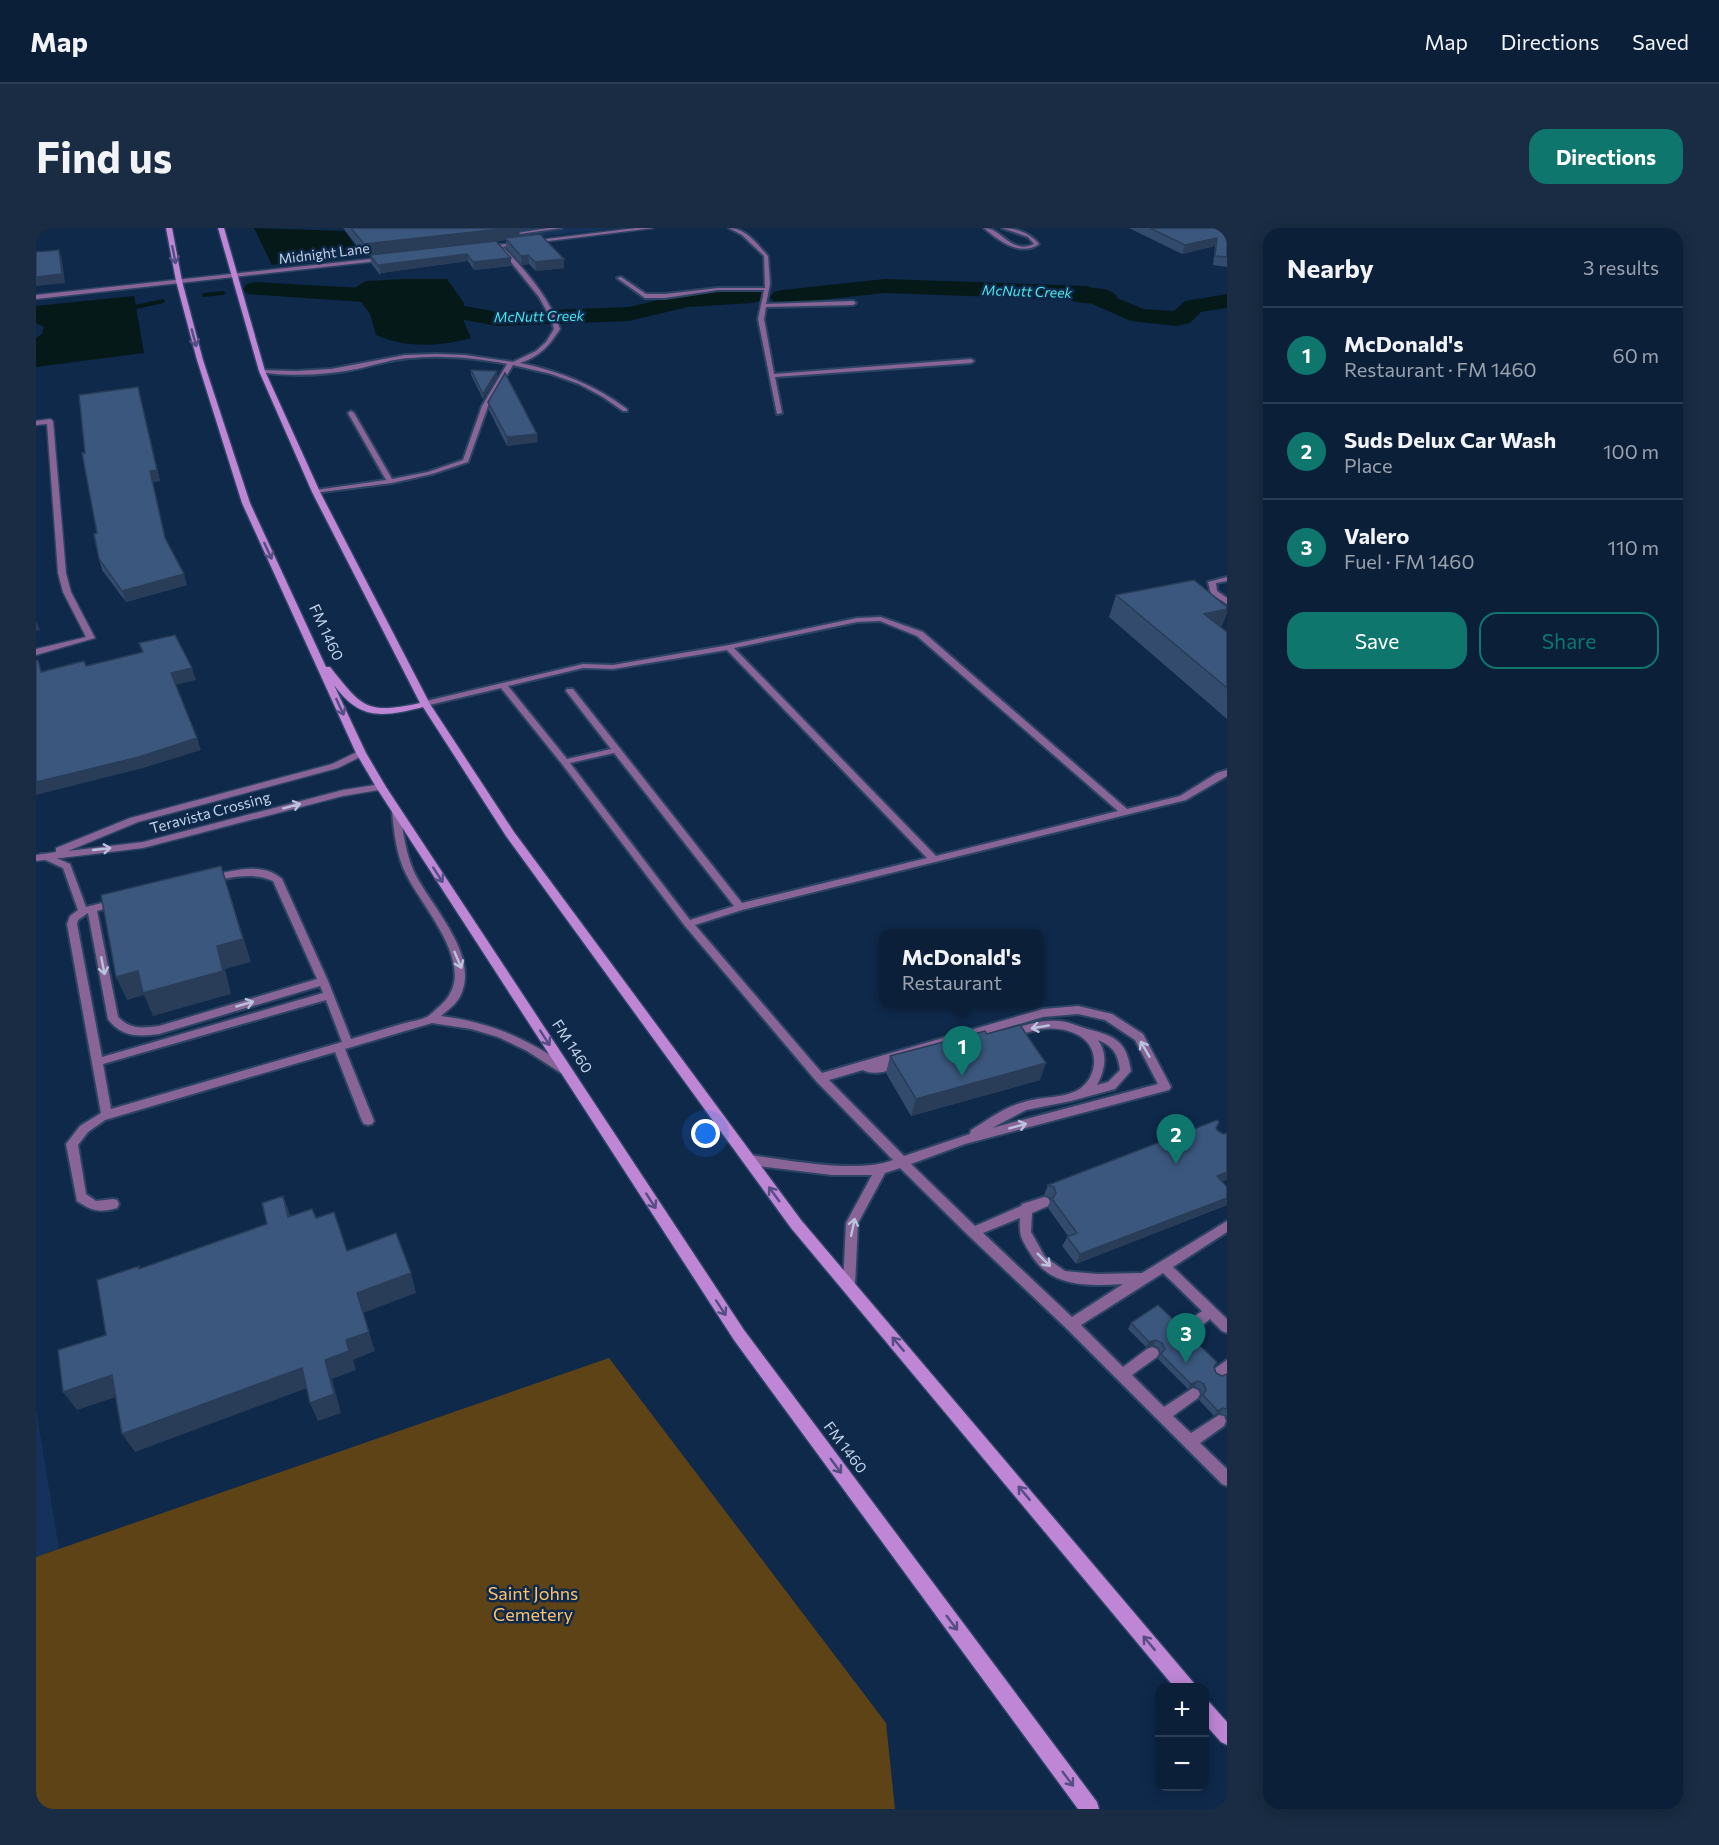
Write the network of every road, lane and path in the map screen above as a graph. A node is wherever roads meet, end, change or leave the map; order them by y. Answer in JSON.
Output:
{"nodes":[{"id":1,"x":169,"y":228,"type":"edge"},
{"id":2,"x":220,"y":228,"type":"edge"},
{"id":3,"x":558,"y":228,"type":"edge"},
{"id":4,"x":650,"y":228,"type":"edge"},
{"id":5,"x":731,"y":228,"type":"edge"},
{"id":6,"x":986,"y":228,"type":"edge"},
{"id":7,"x":1004,"y":228,"type":"edge"},
{"id":8,"x":512,"y":232,"type":"dead end"},
{"id":9,"x":519,"y":233,"type":"junction"},
{"id":10,"x":528,"y":242,"type":"junction"},
{"id":11,"x":498,"y":245,"type":"junction"},
{"id":12,"x":475,"y":248,"type":"edge"},
{"id":13,"x":395,"y":257,"type":"edge"},
{"id":14,"x":234,"y":275,"type":"junction"},
{"id":15,"x":620,"y":278,"type":"dead end"},
{"id":16,"x":179,"y":281,"type":"junction"},
{"id":17,"x":766,"y":290,"type":"junction"},
{"id":18,"x":36,"y":297,"type":"edge"},
{"id":19,"x":854,"y":303,"type":"dead end"},
{"id":20,"x":763,"y":306,"type":"junction"},
{"id":21,"x":971,"y":361,"type":"dead end"},
{"id":22,"x":510,"y":364,"type":"junction"},
{"id":23,"x":262,"y":370,"type":"junction"},
{"id":24,"x":772,"y":376,"type":"junction"},
{"id":25,"x":625,"y":410,"type":"dead end"},
{"id":26,"x":351,"y":412,"type":"dead end"},
{"id":27,"x":779,"y":413,"type":"dead end"},
{"id":28,"x":36,"y":423,"type":"edge"},
{"id":29,"x":390,"y":481,"type":"junction"},
{"id":30,"x":316,"y":492,"type":"junction"},
{"id":31,"x":1227,"y":579,"type":"edge"},
{"id":32,"x":1227,"y":602,"type":"edge"},
{"id":33,"x":729,"y":647,"type":"junction"},
{"id":34,"x":36,"y":652,"type":"edge"},
{"id":35,"x":315,"y":654,"type":"junction"},
{"id":36,"x":503,"y":685,"type":"junction"},
{"id":37,"x":570,"y":691,"type":"dead end"},
{"id":38,"x":425,"y":704,"type":"junction"},
{"id":39,"x":616,"y":750,"type":"junction"},
{"id":40,"x":361,"y":753,"type":"junction"},
{"id":41,"x":566,"y":762,"type":"junction"},
{"id":42,"x":1227,"y":773,"type":"edge"},
{"id":43,"x":381,"y":788,"type":"junction"},
{"id":44,"x":396,"y":811,"type":"junction"},
{"id":45,"x":1125,"y":812,"type":"junction"},
{"id":46,"x":40,"y":857,"type":"edge"},
{"id":47,"x":934,"y":859,"type":"junction"},
{"id":48,"x":203,"y":881,"type":"edge"},
{"id":49,"x":125,"y":900,"type":"edge"},
{"id":50,"x":740,"y":907,"type":"junction"},
{"id":51,"x":87,"y":910,"type":"junction"},
{"id":52,"x":688,"y":924,"type":"junction"},
{"id":53,"x":323,"y":981,"type":"junction"},
{"id":54,"x":329,"y":995,"type":"junction"},
{"id":55,"x":432,"y":1019,"type":"junction"},
{"id":56,"x":1080,"y":1029,"type":"junction"},
{"id":57,"x":344,"y":1046,"type":"junction"},
{"id":58,"x":97,"y":1062,"type":"junction"},
{"id":59,"x":852,"y":1068,"type":"junction"},
{"id":60,"x":565,"y":1070,"type":"junction"},
{"id":61,"x":820,"y":1078,"type":"junction"},
{"id":62,"x":1084,"y":1092,"type":"junction"},
{"id":63,"x":107,"y":1116,"type":"junction"},
{"id":64,"x":368,"y":1121,"type":"dead end"},
{"id":65,"x":964,"y":1140,"type":"junction"},
{"id":66,"x":750,"y":1160,"type":"junction"},
{"id":67,"x":902,"y":1162,"type":"junction"},
{"id":68,"x":881,"y":1170,"type":"junction"},
{"id":69,"x":1044,"y":1202,"type":"dead end"},
{"id":70,"x":113,"y":1204,"type":"dead end"},
{"id":71,"x":1026,"y":1208,"type":"junction"},
{"id":72,"x":1227,"y":1226,"type":"edge"},
{"id":73,"x":973,"y":1232,"type":"junction"},
{"id":74,"x":1164,"y":1266,"type":"junction"},
{"id":75,"x":1146,"y":1278,"type":"junction"},
{"id":76,"x":849,"y":1285,"type":"junction"},
{"id":77,"x":1211,"y":1311,"type":"junction"},
{"id":78,"x":1071,"y":1324,"type":"junction"},
{"id":79,"x":1227,"y":1327,"type":"edge"},
{"id":80,"x":1180,"y":1335,"type":"edge"},
{"id":81,"x":1152,"y":1353,"type":"dead end"},
{"id":82,"x":1122,"y":1375,"type":"junction"},
{"id":83,"x":1193,"y":1394,"type":"dead end"},
{"id":84,"x":1163,"y":1414,"type":"junction"},
{"id":85,"x":1219,"y":1421,"type":"dead end"},
{"id":86,"x":1190,"y":1442,"type":"junction"},
{"id":87,"x":1227,"y":1479,"type":"edge"},
{"id":88,"x":1183,"y":1683,"type":"edge"},
{"id":89,"x":1209,"y":1715,"type":"edge"},
{"id":90,"x":1227,"y":1736,"type":"edge"},
{"id":91,"x":1090,"y":1809,"type":"edge"}],
"edges":[{"from":1,"to":16,"type":"main road","name":"FM 1460","number":"FM 1460","one_way":true},
{"from":2,"to":14,"type":"main road"},
{"from":3,"to":9,"type":"lane"},
{"from":4,"to":10,"type":"street"},
{"from":5,"to":17,"type":"lane"},
{"from":6,"to":7,"type":"lane"},
{"from":8,"to":9,"type":"lane"},
{"from":9,"to":10,"type":"lane"},
{"from":10,"to":11,"type":"street"},
{"from":11,"to":12,"type":"street"},
{"from":11,"to":22,"type":"lane"},
{"from":13,"to":14,"type":"street","name":"Midnight Lane"},
{"from":14,"to":16,"type":"street","name":"Midnight Lane"},
{"from":14,"to":23,"type":"main road"},
{"from":15,"to":17,"type":"lane"},
{"from":16,"to":18,"type":"street","name":"Midnight Lane"},
{"from":16,"to":35,"type":"main road","name":"FM 1460","number":"FM 1460","one_way":true},
{"from":17,"to":20,"type":"lane"},
{"from":19,"to":20,"type":"lane"},
{"from":20,"to":24,"type":"lane"},
{"from":21,"to":24,"type":"lane"},
{"from":22,"to":23,"type":"lane"},
{"from":22,"to":25,"type":"lane"},
{"from":22,"to":29,"type":"lane"},
{"from":23,"to":30,"type":"main road"},
{"from":24,"to":27,"type":"lane"},
{"from":26,"to":29,"type":"lane"},
{"from":28,"to":34,"type":"street"},
{"from":29,"to":30,"type":"lane"},
{"from":30,"to":38,"type":"main road"},
{"from":31,"to":32,"type":"lane"},
{"from":33,"to":36,"type":"lane"},
{"from":33,"to":45,"type":"lane"},
{"from":33,"to":47,"type":"lane"},
{"from":35,"to":38,"type":"main road"},
{"from":35,"to":40,"type":"main road","name":"FM 1460","number":"FM 1460","one_way":true},
{"from":36,"to":38,"type":"lane"},
{"from":36,"to":41,"type":"lane"},
{"from":37,"to":39,"type":"lane"},
{"from":38,"to":66,"type":"main road"},
{"from":39,"to":41,"type":"lane"},
{"from":39,"to":50,"type":"lane"},
{"from":40,"to":43,"type":"main road","name":"FM 1460","number":"FM 1460"},
{"from":40,"to":46,"type":"street","name":"Teravista Crossing"},
{"from":41,"to":52,"type":"lane"},
{"from":42,"to":45,"type":"lane"},
{"from":43,"to":44,"type":"main road","name":"FM 1460","number":"FM 1460"},
{"from":46,"to":43,"type":"street","name":"Teravista Crossing","one_way":true},
{"from":44,"to":55,"type":"lane","one_way":true},
{"from":44,"to":60,"type":"main road","name":"FM 1460","number":"FM 1460","one_way":true},
{"from":45,"to":47,"type":"lane"},
{"from":46,"to":51,"type":"lane"},
{"from":47,"to":50,"type":"lane"},
{"from":48,"to":53,"type":"lane"},
{"from":49,"to":51,"type":"lane"},
{"from":50,"to":52,"type":"lane"},
{"from":51,"to":53,"type":"lane","one_way":true},
{"from":51,"to":58,"type":"lane"},
{"from":52,"to":61,"type":"lane"},
{"from":53,"to":54,"type":"lane"},
{"from":54,"to":57,"type":"lane"},
{"from":54,"to":58,"type":"lane"},
{"from":55,"to":57,"type":"lane"},
{"from":55,"to":60,"type":"lane"},
{"from":56,"to":59,"type":"lane","one_way":true},
{"from":56,"to":62,"type":"lane"},
{"from":56,"to":62,"type":"lane"},
{"from":57,"to":63,"type":"lane"},
{"from":57,"to":64,"type":"lane"},
{"from":58,"to":63,"type":"lane"},
{"from":59,"to":61,"type":"lane"},
{"from":65,"to":59,"type":"lane","one_way":true},
{"from":60,"to":91,"type":"main road","name":"FM 1460","number":"FM 1460","one_way":true},
{"from":61,"to":67,"type":"lane"},
{"from":62,"to":65,"type":"lane"},
{"from":63,"to":70,"type":"lane"},
{"from":65,"to":67,"type":"lane"},
{"from":66,"to":68,"type":"lane"},
{"from":76,"to":66,"type":"main road","one_way":true},
{"from":67,"to":68,"type":"lane"},
{"from":67,"to":73,"type":"lane"},
{"from":76,"to":68,"type":"lane","one_way":true},
{"from":69,"to":71,"type":"lane"},
{"from":71,"to":73,"type":"lane"},
{"from":71,"to":75,"type":"lane","one_way":true},
{"from":72,"to":74,"type":"lane"},
{"from":73,"to":78,"type":"lane"},
{"from":74,"to":75,"type":"lane"},
{"from":74,"to":77,"type":"lane"},
{"from":75,"to":78,"type":"lane"},
{"from":88,"to":76,"type":"main road","one_way":true},
{"from":77,"to":79,"type":"lane"},
{"from":77,"to":80,"type":"lane"},
{"from":78,"to":82,"type":"lane"},
{"from":81,"to":82,"type":"lane"},
{"from":82,"to":84,"type":"lane"},
{"from":83,"to":84,"type":"lane"},
{"from":84,"to":86,"type":"lane"},
{"from":85,"to":86,"type":"lane"},
{"from":86,"to":87,"type":"lane"},
{"from":89,"to":90,"type":"main road"}]}
